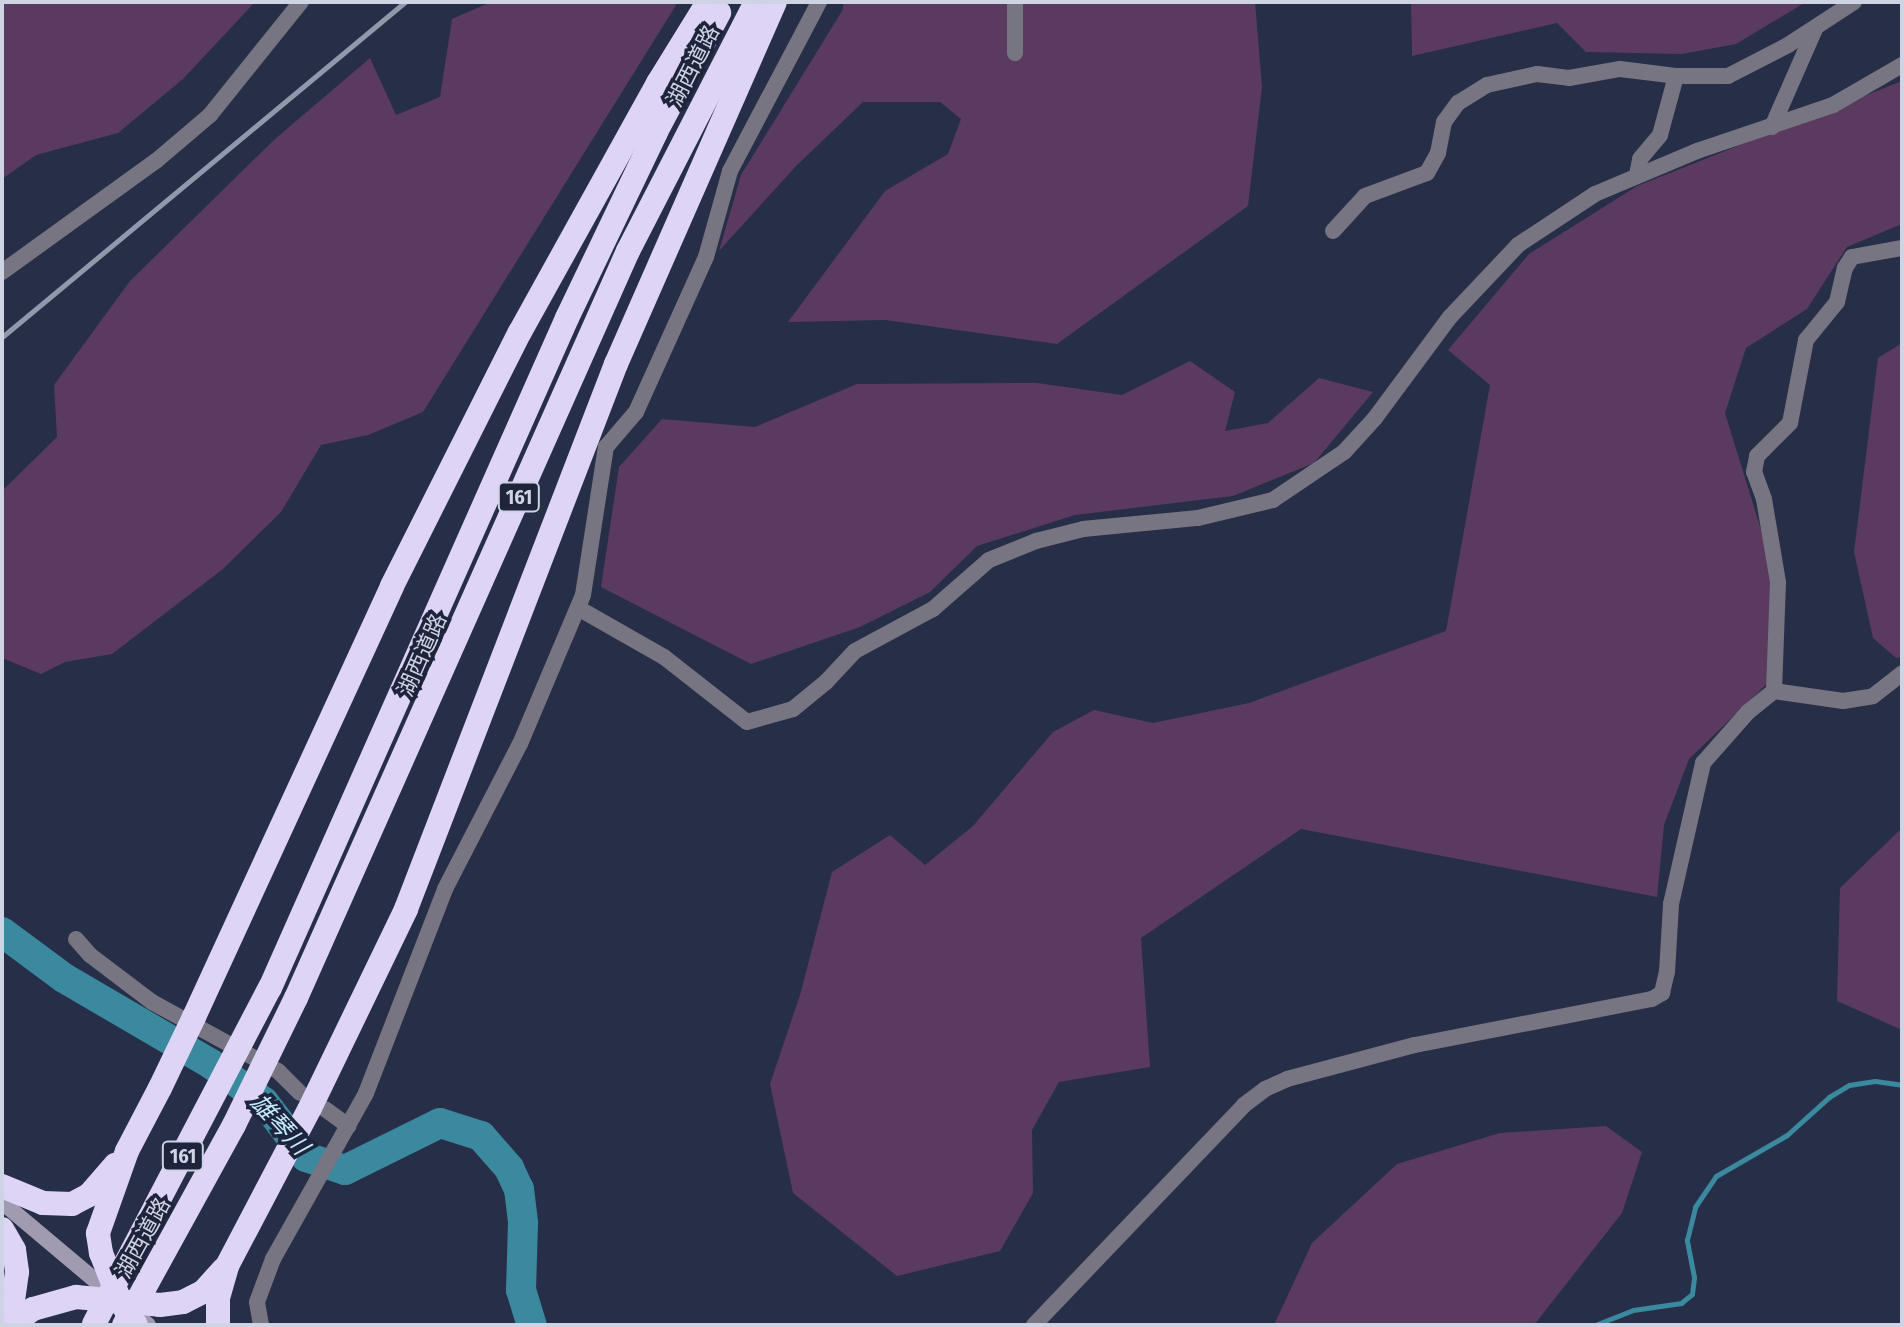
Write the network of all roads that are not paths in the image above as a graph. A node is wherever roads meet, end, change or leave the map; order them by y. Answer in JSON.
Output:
{"nodes":[{"id":1,"x":301,"y":2,"type":"edge"},
{"id":2,"x":708,"y":2,"type":"edge"},
{"id":3,"x":724,"y":2,"type":"edge"},
{"id":4,"x":756,"y":2,"type":"edge"},
{"id":5,"x":775,"y":2,"type":"edge"},
{"id":6,"x":819,"y":2,"type":"edge"},
{"id":7,"x":1015,"y":2,"type":"edge"},
{"id":8,"x":1854,"y":2,"type":"edge"},
{"id":9,"x":1816,"y":27,"type":"junction"},
{"id":10,"x":1015,"y":53,"type":"dead end"},
{"id":11,"x":1902,"y":65,"type":"edge"},
{"id":12,"x":1676,"y":76,"type":"junction"},
{"id":13,"x":1772,"y":127,"type":"junction"},
{"id":14,"x":1637,"y":175,"type":"junction"},
{"id":15,"x":1333,"y":231,"type":"dead end"},
{"id":16,"x":1902,"y":248,"type":"edge"},
{"id":17,"x":2,"y":272,"type":"edge"},
{"id":18,"x":578,"y":608,"type":"junction"},
{"id":19,"x":1902,"y":673,"type":"edge"},
{"id":20,"x":1774,"y":691,"type":"junction"},
{"id":21,"x":76,"y":939,"type":"dead end"},
{"id":22,"x":312,"y":1103,"type":"junction"},
{"id":23,"x":344,"y":1134,"type":"junction"},
{"id":24,"x":127,"y":1151,"type":"junction"},
{"id":25,"x":2,"y":1186,"type":"edge"},
{"id":26,"x":2,"y":1202,"type":"edge"},
{"id":27,"x":2,"y":1229,"type":"edge"},
{"id":28,"x":227,"y":1266,"type":"junction"},
{"id":29,"x":122,"y":1313,"type":"edge"},
{"id":30,"x":2,"y":1324,"type":"edge"},
{"id":31,"x":11,"y":1325,"type":"edge"},
{"id":32,"x":94,"y":1325,"type":"edge"},
{"id":33,"x":136,"y":1325,"type":"edge"},
{"id":34,"x":148,"y":1325,"type":"edge"},
{"id":35,"x":218,"y":1325,"type":"edge"},
{"id":36,"x":261,"y":1325,"type":"edge"},
{"id":37,"x":1034,"y":1325,"type":"edge"}],
"edges":[{"from":1,"to":17,"type":"street"},
{"from":2,"to":24,"type":"highway","bridge":true},
{"from":3,"to":32,"type":"highway","name":"湖西道路","number":"161","bridge":true},
{"from":4,"to":29,"type":"highway","name":"湖西道路","number":"161","bridge":true},
{"from":5,"to":22,"type":"highway"},
{"from":6,"to":18,"type":"street"},
{"from":7,"to":10,"type":"street"},
{"from":8,"to":9,"type":"street"},
{"from":9,"to":12,"type":"street"},
{"from":9,"to":13,"type":"street"},
{"from":11,"to":13,"type":"street"},
{"from":12,"to":14,"type":"street"},
{"from":12,"to":15,"type":"street"},
{"from":13,"to":14,"type":"street"},
{"from":14,"to":18,"type":"street"},
{"from":16,"to":20,"type":"street"},
{"from":18,"to":23,"type":"street"},
{"from":19,"to":20,"type":"street"},
{"from":20,"to":37,"type":"street"},
{"from":21,"to":22,"type":"street"},
{"from":22,"to":23,"type":"street"},
{"from":22,"to":28,"type":"highway"},
{"from":23,"to":36,"type":"street"},
{"from":24,"to":25,"type":"highway"},
{"from":24,"to":29,"type":"highway"},
{"from":26,"to":29,"type":"main road"},
{"from":27,"to":30,"type":"highway"},
{"from":28,"to":29,"type":"highway"},
{"from":28,"to":35,"type":"highway"},
{"from":29,"to":31,"type":"highway"},
{"from":29,"to":33,"type":"highway"},
{"from":29,"to":34,"type":"main road"}]}
